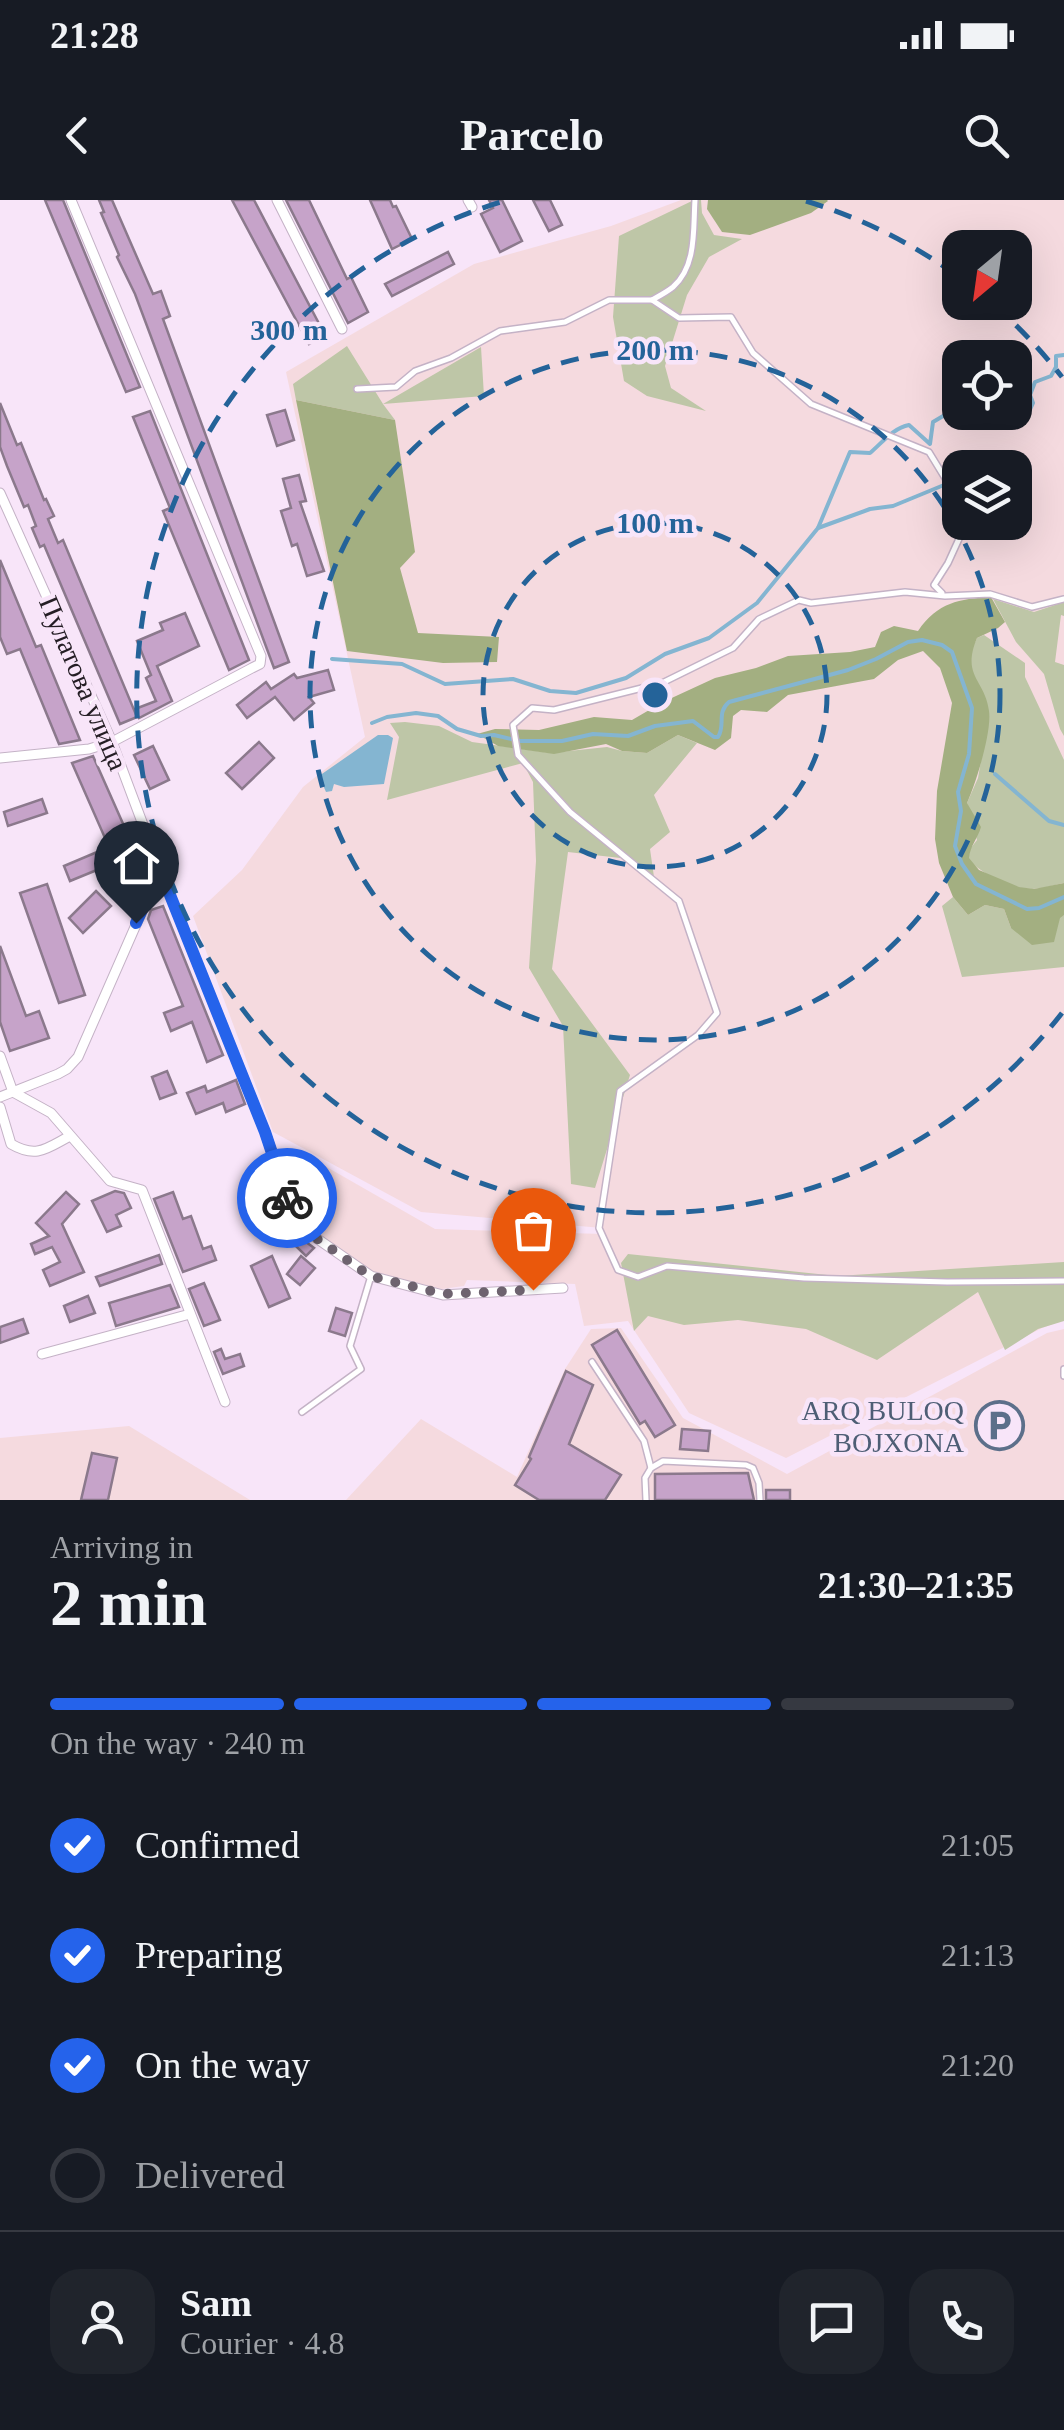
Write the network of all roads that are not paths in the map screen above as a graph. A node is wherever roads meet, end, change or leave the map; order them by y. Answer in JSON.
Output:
{"nodes":[{"id":1,"x":71,"y":200,"type":"edge"},
{"id":2,"x":277,"y":200,"type":"edge"},
{"id":3,"x":695,"y":200,"type":"edge"},
{"id":4,"x":652,"y":300,"type":"junction"},
{"id":5,"x":342,"y":329,"type":"dead end"},
{"id":6,"x":357,"y":389,"type":"dead end"},
{"id":7,"x":942,"y":472,"type":"edge"},
{"id":8,"x":0,"y":493,"type":"edge"},
{"id":9,"x":958,"y":540,"type":"edge"},
{"id":10,"x":944,"y":596,"type":"junction"},
{"id":11,"x":1064,"y":599,"type":"edge"},
{"id":12,"x":112,"y":742,"type":"junction"},
{"id":13,"x":0,"y":758,"type":"edge"},
{"id":14,"x":160,"y":870,"type":"junction"},
{"id":15,"x":0,"y":1056,"type":"edge"},
{"id":16,"x":12,"y":1092,"type":"junction"},
{"id":17,"x":0,"y":1096,"type":"edge"},
{"id":18,"x":0,"y":1107,"type":"edge"},
{"id":19,"x":70,"y":1136,"type":"junction"},
{"id":20,"x":370,"y":1276,"type":"junction"},
{"id":21,"x":1064,"y":1281,"type":"edge"},
{"id":22,"x":564,"y":1288,"type":"dead end"},
{"id":23,"x":190,"y":1314,"type":"junction"},
{"id":24,"x":42,"y":1354,"type":"dead end"},
{"id":25,"x":592,"y":1362,"type":"dead end"},
{"id":26,"x":225,"y":1402,"type":"dead end"},
{"id":27,"x":302,"y":1412,"type":"dead end"},
{"id":28,"x":651,"y":1468,"type":"junction"},
{"id":29,"x":646,"y":1500,"type":"edge"},
{"id":30,"x":760,"y":1500,"type":"edge"}],
"edges":[{"from":1,"to":12,"type":"street"},
{"from":2,"to":5,"type":"street"},
{"from":3,"to":4,"type":"lane"},
{"from":4,"to":6,"type":"lane"},
{"from":4,"to":7,"type":"lane"},
{"from":8,"to":12,"type":"street","name":"Пулатова улица"},
{"from":9,"to":10,"type":"lane"},
{"from":10,"to":11,"type":"lane"},
{"from":10,"to":21,"type":"lane"},
{"from":12,"to":13,"type":"street"},
{"from":12,"to":14,"type":"street","name":"Пулатова улица"},
{"from":14,"to":16,"type":"street"},
{"from":14,"to":20,"type":"street","name":"Пулатова улица"},
{"from":15,"to":16,"type":"street"},
{"from":16,"to":17,"type":"street"},
{"from":16,"to":19,"type":"street"},
{"from":18,"to":19,"type":"street"},
{"from":19,"to":23,"type":"street"},
{"from":20,"to":22,"type":"street","name":"Пулатова улица"},
{"from":20,"to":27,"type":"lane"},
{"from":23,"to":24,"type":"street"},
{"from":23,"to":26,"type":"street"},
{"from":25,"to":28,"type":"lane"},
{"from":28,"to":29,"type":"lane"},
{"from":28,"to":30,"type":"lane"}]}
